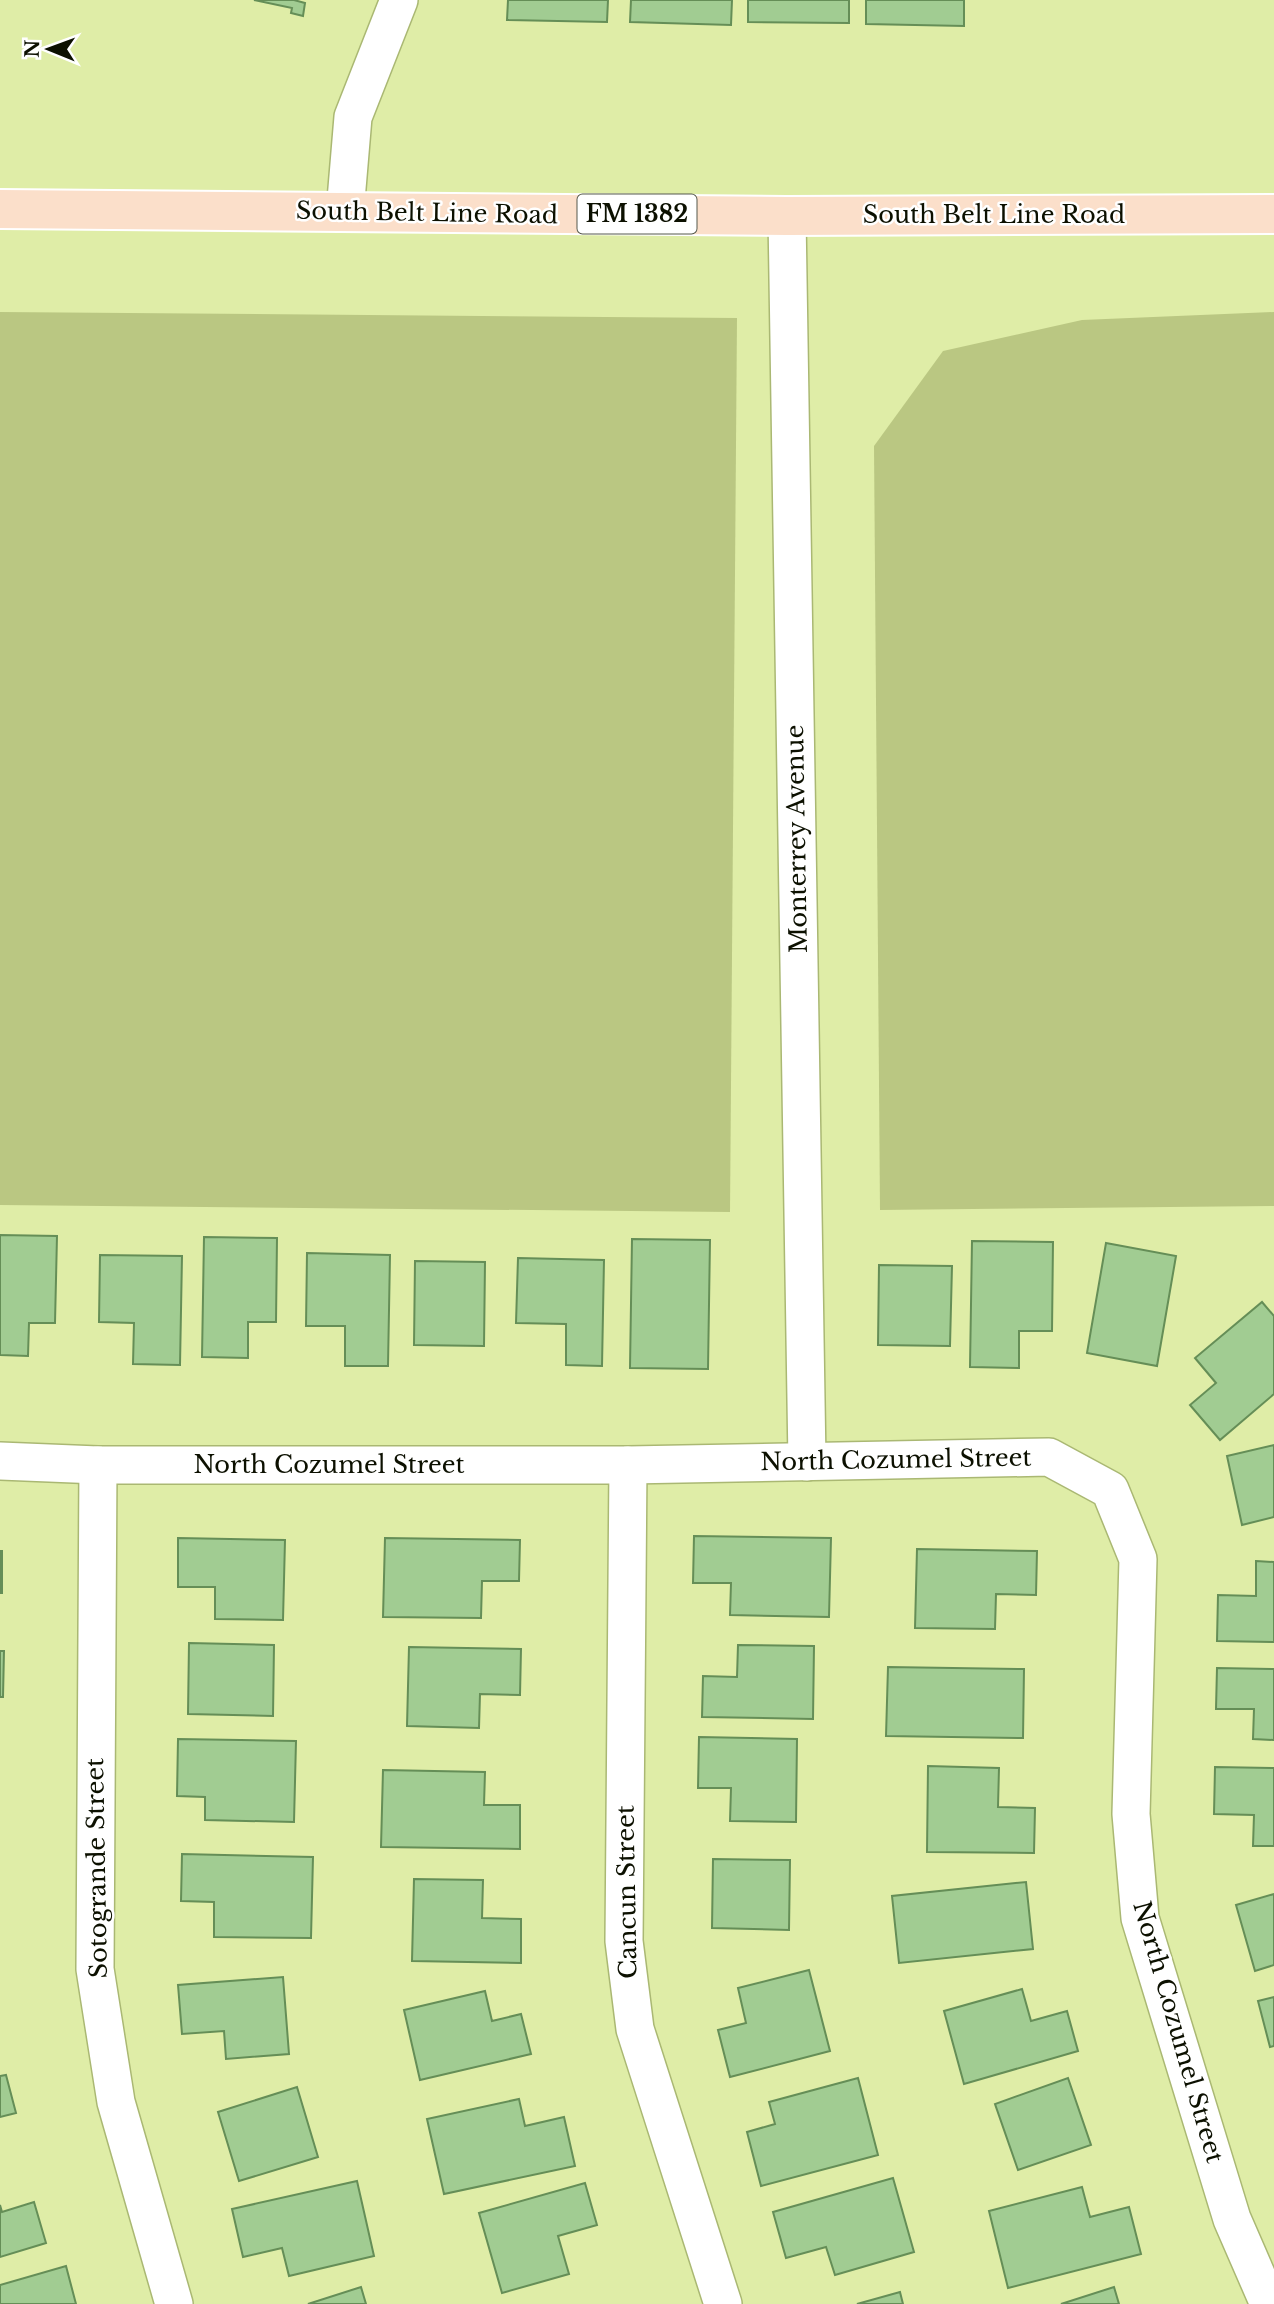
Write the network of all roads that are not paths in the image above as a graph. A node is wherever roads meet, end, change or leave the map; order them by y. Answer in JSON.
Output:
{"nodes":[{"id":1,"x":400,"y":0,"type":"edge"},
{"id":2,"x":0,"y":209,"type":"edge"},
{"id":3,"x":345,"y":212,"type":"junction"},
{"id":4,"x":1274,"y":214,"type":"edge"},
{"id":5,"x":786,"y":216,"type":"junction"},
{"id":6,"x":0,"y":1461,"type":"edge"},
{"id":7,"x":807,"y":1462,"type":"junction"},
{"id":8,"x":98,"y":1465,"type":"junction"},
{"id":9,"x":628,"y":1465,"type":"junction"},
{"id":10,"x":174,"y":2304,"type":"edge"},
{"id":11,"x":723,"y":2304,"type":"edge"},
{"id":12,"x":1269,"y":2304,"type":"edge"}],
"edges":[{"from":1,"to":3,"type":"street"},
{"from":2,"to":3,"type":"main road","name":"South Belt Line Road","number":"FM 1382"},
{"from":3,"to":5,"type":"main road","name":"South Belt Line Road","number":"FM 1382"},
{"from":4,"to":5,"type":"main road","name":"South Belt Line Road","number":"FM 1382"},
{"from":5,"to":7,"type":"street","name":"Monterrey Avenue"},
{"from":6,"to":8,"type":"street","name":"North Cozumel Street"},
{"from":7,"to":9,"type":"street","name":"North Cozumel Street"},
{"from":7,"to":12,"type":"street","name":"North Cozumel Street"},
{"from":8,"to":9,"type":"street","name":"North Cozumel Street"},
{"from":8,"to":10,"type":"street","name":"Sotogrande Street"},
{"from":9,"to":11,"type":"street","name":"Cancun Street"}]}
